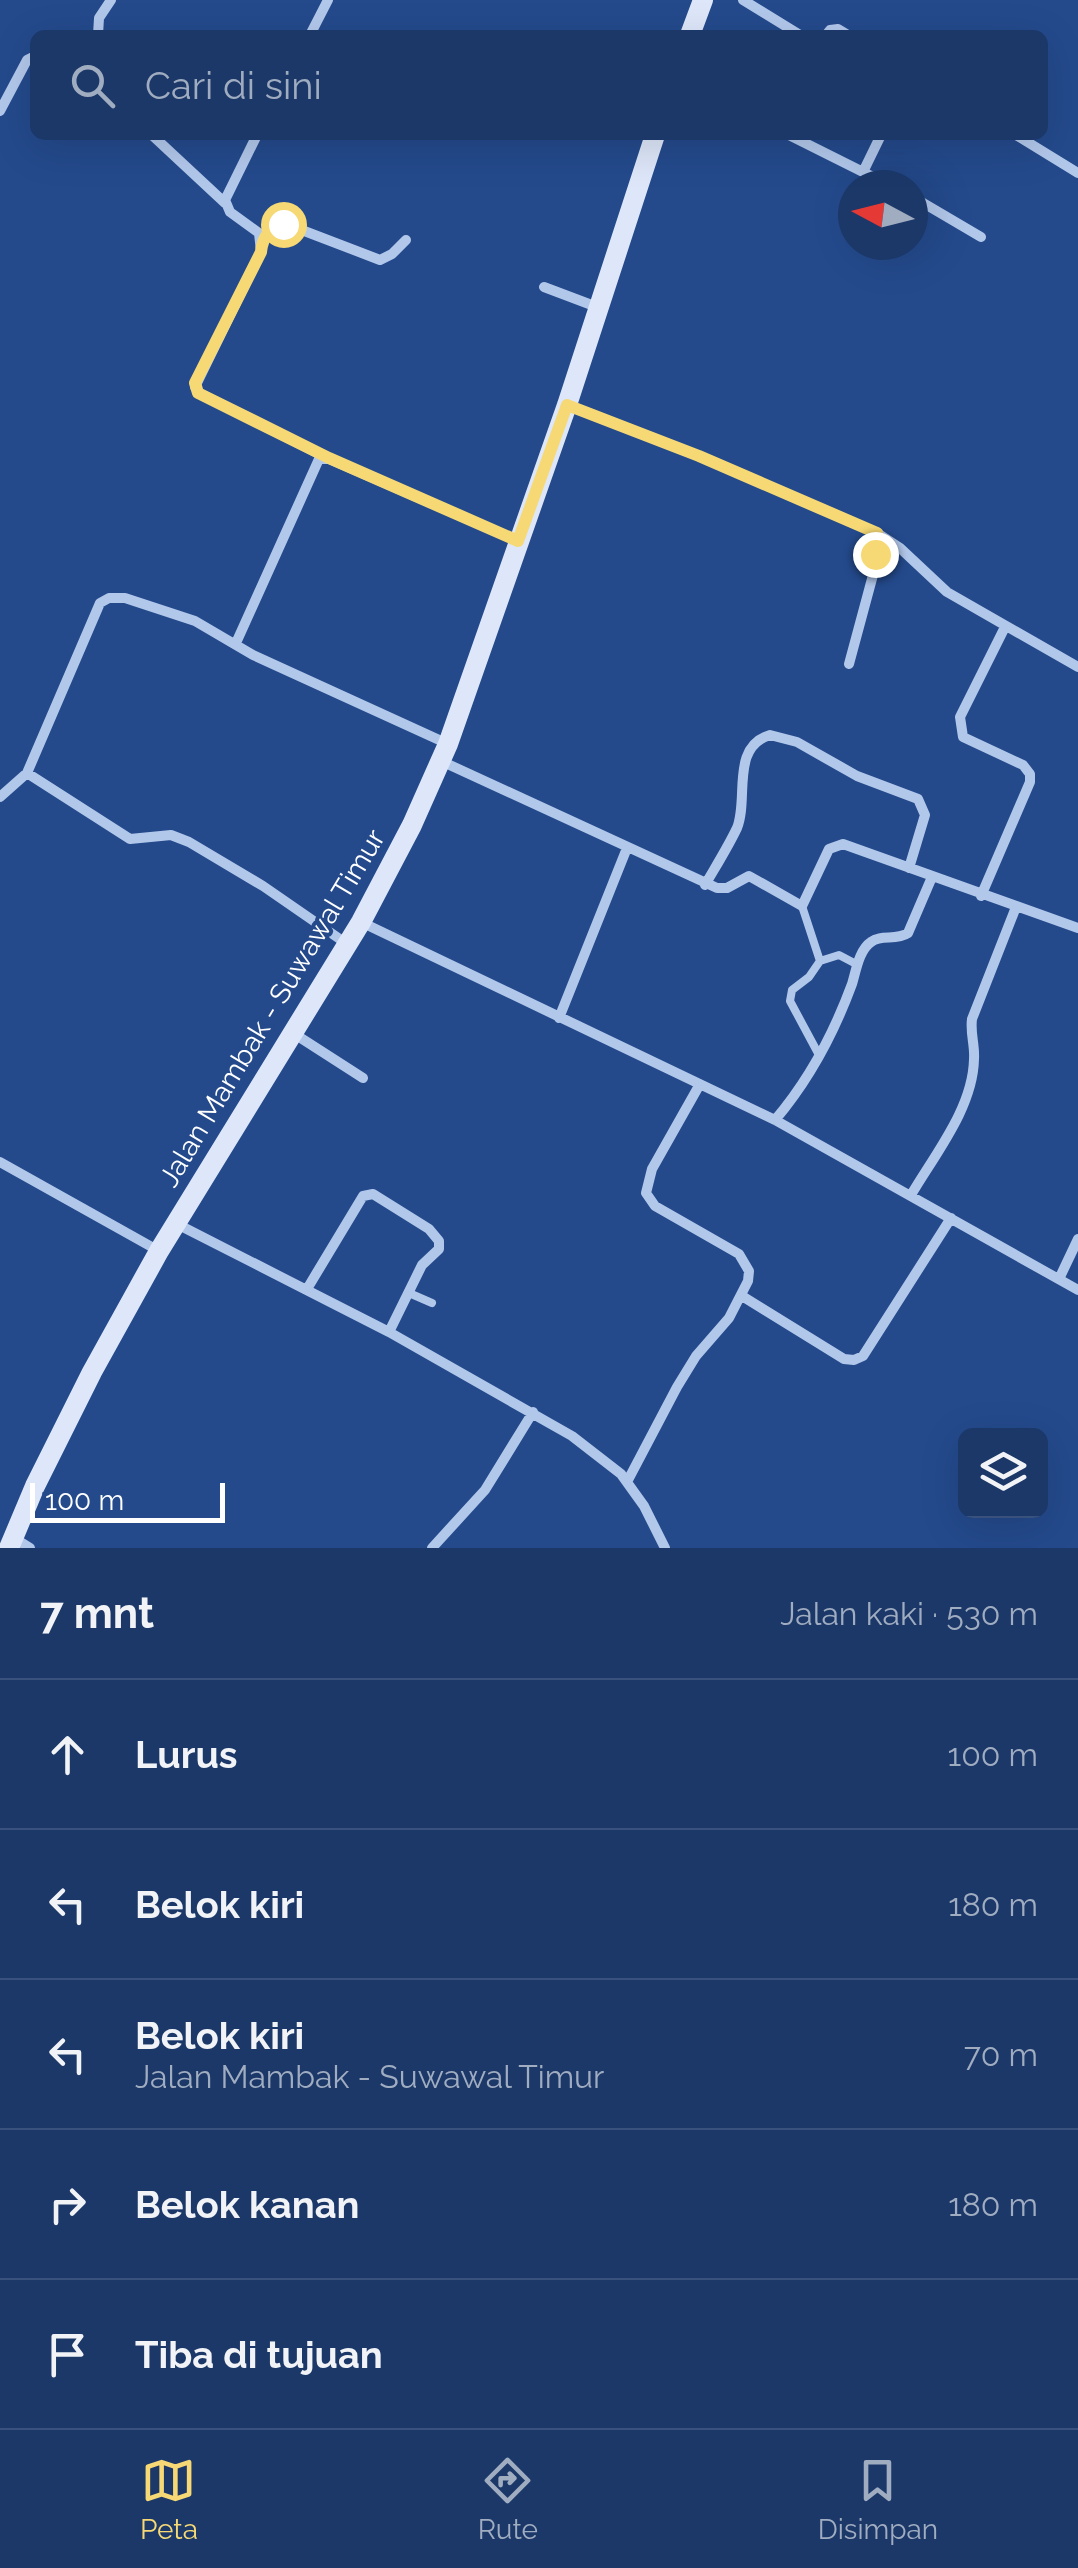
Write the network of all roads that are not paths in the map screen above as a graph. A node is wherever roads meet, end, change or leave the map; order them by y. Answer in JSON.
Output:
{"nodes":[{"id":1,"x":111,"y":0,"type":"edge"},
{"id":2,"x":328,"y":0,"type":"edge"},
{"id":3,"x":704,"y":0,"type":"edge"},
{"id":4,"x":743,"y":0,"type":"edge"},
{"id":5,"x":98,"y":30,"type":"edge"},
{"id":6,"x":313,"y":30,"type":"edge"},
{"id":7,"x":692,"y":30,"type":"edge"},
{"id":8,"x":792,"y":30,"type":"edge"},
{"id":9,"x":30,"y":58,"type":"edge"},
{"id":10,"x":0,"y":111,"type":"edge"},
{"id":11,"x":157,"y":140,"type":"edge"},
{"id":12,"x":254,"y":140,"type":"edge"},
{"id":13,"x":653,"y":140,"type":"edge"},
{"id":14,"x":799,"y":140,"type":"edge"},
{"id":15,"x":879,"y":140,"type":"edge"},
{"id":16,"x":1024,"y":140,"type":"edge"},
{"id":17,"x":859,"y":170,"type":"edge"},
{"id":18,"x":864,"y":170,"type":"edge"},
{"id":19,"x":1078,"y":172,"type":"edge"},
{"id":20,"x":226,"y":204,"type":"junction"},
{"id":21,"x":928,"y":206,"type":"edge"},
{"id":22,"x":981,"y":236,"type":"dead end"},
{"id":23,"x":406,"y":240,"type":"dead end"},
{"id":24,"x":262,"y":242,"type":"junction"},
{"id":25,"x":544,"y":287,"type":"dead end"},
{"id":26,"x":597,"y":307,"type":"junction"},
{"id":27,"x":567,"y":405,"type":"junction"},
{"id":28,"x":329,"y":458,"type":"junction"},
{"id":29,"x":877,"y":533,"type":"junction"},
{"id":30,"x":518,"y":541,"type":"junction"},
{"id":31,"x":1006,"y":627,"type":"junction"},
{"id":32,"x":236,"y":643,"type":"junction"},
{"id":33,"x":850,"y":664,"type":"dead end"},
{"id":34,"x":1078,"y":667,"type":"edge"},
{"id":35,"x":444,"y":753,"type":"junction"},
{"id":36,"x":26,"y":772,"type":"junction"},
{"id":37,"x":0,"y":797,"type":"edge"},
{"id":38,"x":627,"y":848,"type":"junction"},
{"id":39,"x":909,"y":868,"type":"junction"},
{"id":40,"x":932,"y":877,"type":"junction"},
{"id":41,"x":705,"y":884,"type":"junction"},
{"id":42,"x":981,"y":896,"type":"junction"},
{"id":43,"x":802,"y":906,"type":"junction"},
{"id":44,"x":1016,"y":906,"type":"junction"},
{"id":45,"x":361,"y":922,"type":"junction"},
{"id":46,"x":1078,"y":928,"type":"edge"},
{"id":47,"x":347,"y":944,"type":"junction"},
{"id":48,"x":820,"y":961,"type":"junction"},
{"id":49,"x":858,"y":965,"type":"junction"},
{"id":50,"x":559,"y":1018,"type":"junction"},
{"id":51,"x":293,"y":1034,"type":"junction"},
{"id":52,"x":819,"y":1056,"type":"junction"},
{"id":53,"x":363,"y":1078,"type":"dead end"},
{"id":54,"x":700,"y":1084,"type":"junction"},
{"id":55,"x":775,"y":1120,"type":"junction"},
{"id":56,"x":0,"y":1162,"type":"edge"},
{"id":57,"x":910,"y":1195,"type":"junction"},
{"id":58,"x":952,"y":1218,"type":"junction"},
{"id":59,"x":176,"y":1224,"type":"junction"},
{"id":60,"x":1078,"y":1240,"type":"edge"},
{"id":61,"x":158,"y":1251,"type":"junction"},
{"id":62,"x":1058,"y":1279,"type":"junction"},
{"id":63,"x":307,"y":1289,"type":"junction"},
{"id":64,"x":1078,"y":1290,"type":"edge"},
{"id":65,"x":409,"y":1292,"type":"junction"},
{"id":66,"x":742,"y":1296,"type":"junction"},
{"id":67,"x":432,"y":1303,"type":"dead end"},
{"id":68,"x":389,"y":1332,"type":"junction"},
{"id":69,"x":533,"y":1412,"type":"junction"},
{"id":70,"x":627,"y":1482,"type":"junction"},
{"id":71,"x":17,"y":1544,"type":"edge"},
{"id":72,"x":432,"y":1548,"type":"edge"},
{"id":73,"x":665,"y":1548,"type":"edge"}],
"edges":[{"from":1,"to":5,"type":"street"},
{"from":2,"to":6,"type":"street"},
{"from":3,"to":7,"type":"street"},
{"from":4,"to":8,"type":"street"},
{"from":9,"to":10,"type":"street"},
{"from":11,"to":20,"type":"street"},
{"from":12,"to":20,"type":"street"},
{"from":13,"to":26,"type":"street","name":"Jalan Mambak - Suwawal Timur"},
{"from":14,"to":17,"type":"street"},
{"from":15,"to":18,"type":"street"},
{"from":16,"to":19,"type":"street"},
{"from":20,"to":24,"type":"street"},
{"from":21,"to":22,"type":"street"},
{"from":23,"to":24,"type":"street"},
{"from":24,"to":28,"type":"street"},
{"from":25,"to":26,"type":"street"},
{"from":26,"to":27,"type":"street","name":"Jalan Mambak - Suwawal Timur"},
{"from":27,"to":29,"type":"street"},
{"from":27,"to":30,"type":"street","name":"Jalan Mambak - Suwawal Timur"},
{"from":28,"to":30,"type":"street"},
{"from":28,"to":32,"type":"street"},
{"from":29,"to":31,"type":"street"},
{"from":29,"to":33,"type":"street"},
{"from":30,"to":35,"type":"street","name":"Jalan Mambak - Suwawal Timur"},
{"from":31,"to":34,"type":"street"},
{"from":31,"to":42,"type":"street"},
{"from":32,"to":35,"type":"street"},
{"from":32,"to":36,"type":"street"},
{"from":35,"to":38,"type":"street"},
{"from":35,"to":45,"type":"street","name":"Jalan Mambak - Suwawal Timur"},
{"from":36,"to":37,"type":"street"},
{"from":36,"to":47,"type":"street"},
{"from":38,"to":41,"type":"street"},
{"from":38,"to":50,"type":"street"},
{"from":39,"to":40,"type":"street"},
{"from":39,"to":41,"type":"street"},
{"from":39,"to":43,"type":"street"},
{"from":40,"to":42,"type":"street"},
{"from":40,"to":49,"type":"street"},
{"from":41,"to":43,"type":"street"},
{"from":42,"to":44,"type":"street"},
{"from":43,"to":48,"type":"lane"},
{"from":44,"to":46,"type":"street"},
{"from":44,"to":57,"type":"street"},
{"from":45,"to":47,"type":"street","name":"Jalan Mambak - Suwawal Timur"},
{"from":45,"to":50,"type":"street"},
{"from":47,"to":51,"type":"street","name":"Jalan Mambak - Suwawal Timur"},
{"from":48,"to":49,"type":"lane"},
{"from":48,"to":52,"type":"lane"},
{"from":49,"to":52,"type":"street"},
{"from":50,"to":54,"type":"street"},
{"from":51,"to":53,"type":"street"},
{"from":51,"to":59,"type":"street","name":"Jalan Mambak - Suwawal Timur"},
{"from":52,"to":55,"type":"street"},
{"from":54,"to":55,"type":"street"},
{"from":54,"to":66,"type":"street"},
{"from":55,"to":57,"type":"street"},
{"from":56,"to":61,"type":"street"},
{"from":57,"to":58,"type":"street"},
{"from":58,"to":62,"type":"street"},
{"from":58,"to":66,"type":"street"},
{"from":59,"to":61,"type":"street","name":"Jalan Mambak - Suwawal Timur"},
{"from":59,"to":63,"type":"street"},
{"from":60,"to":62,"type":"street"},
{"from":61,"to":71,"type":"street","name":"Jalan Mambak - Suwawal Timur"},
{"from":62,"to":64,"type":"street"},
{"from":63,"to":65,"type":"street"},
{"from":63,"to":68,"type":"street"},
{"from":65,"to":67,"type":"lane"},
{"from":65,"to":68,"type":"street"},
{"from":66,"to":70,"type":"street"},
{"from":68,"to":69,"type":"street"},
{"from":69,"to":70,"type":"street"},
{"from":69,"to":72,"type":"street"},
{"from":70,"to":73,"type":"street"}]}
